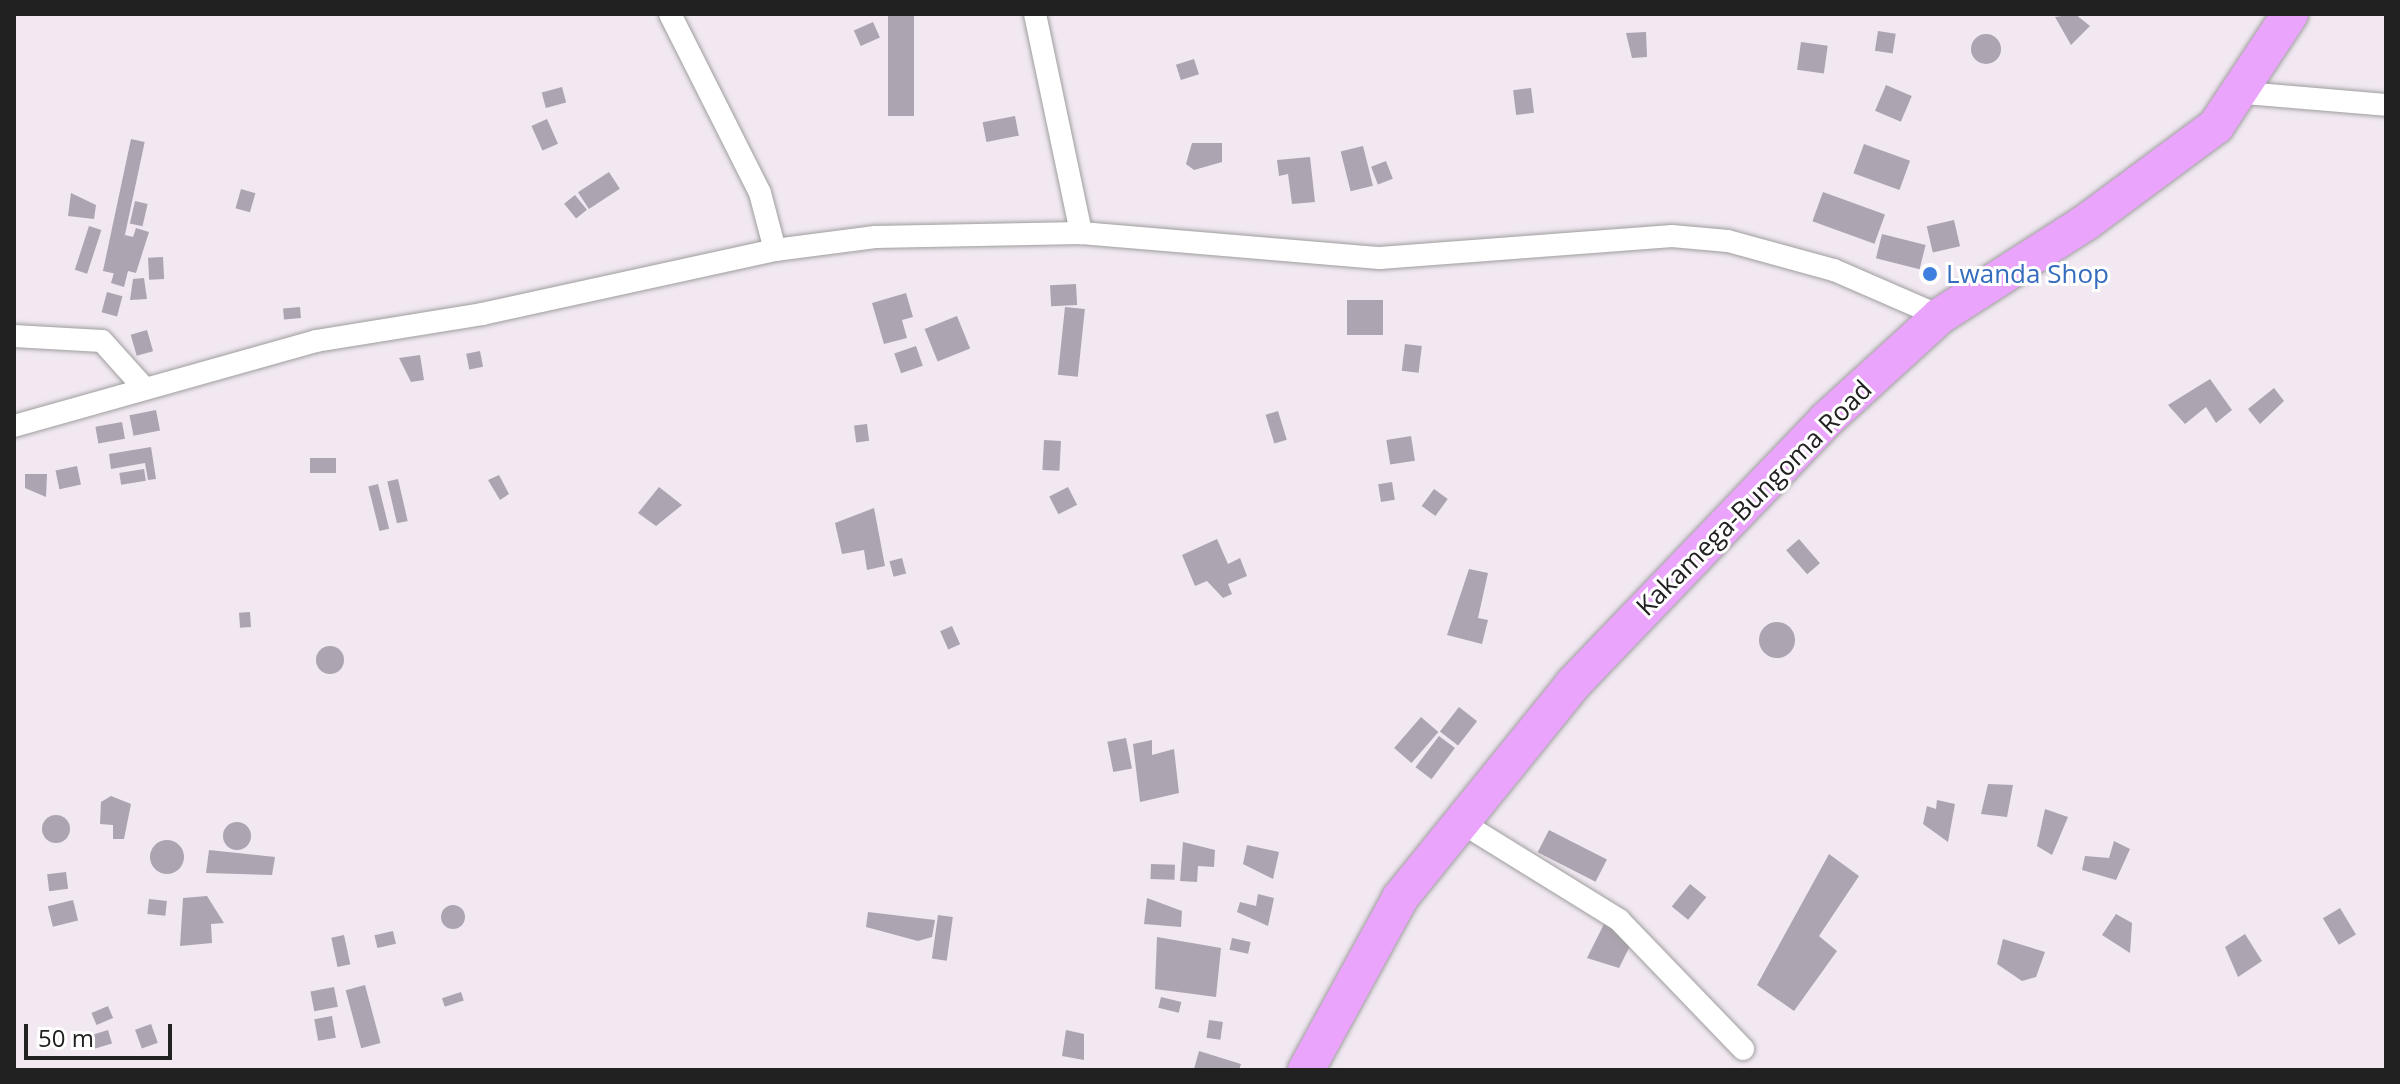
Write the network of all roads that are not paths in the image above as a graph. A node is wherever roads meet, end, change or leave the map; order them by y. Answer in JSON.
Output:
{"nodes":[{"id":1,"x":670,"y":14,"type":"edge"},
{"id":2,"x":1035,"y":14,"type":"edge"},
{"id":3,"x":2290,"y":14,"type":"edge"},
{"id":4,"x":2244,"y":93,"type":"junction"},
{"id":5,"x":2386,"y":105,"type":"edge"},
{"id":6,"x":1081,"y":233,"type":"junction"},
{"id":7,"x":775,"y":250,"type":"junction"},
{"id":8,"x":1940,"y":316,"type":"junction"},
{"id":9,"x":14,"y":336,"type":"edge"},
{"id":10,"x":145,"y":389,"type":"junction"},
{"id":11,"x":14,"y":426,"type":"edge"},
{"id":12,"x":1459,"y":821,"type":"junction"},
{"id":13,"x":1743,"y":1049,"type":"dead end"},
{"id":14,"x":1306,"y":1070,"type":"edge"}],
"edges":[{"from":1,"to":7,"type":"street"},
{"from":2,"to":6,"type":"street"},
{"from":3,"to":4,"type":"main road","name":"Kakamega-Bungoma Road"},
{"from":4,"to":5,"type":"street"},
{"from":4,"to":8,"type":"main road","name":"Kakamega-Bungoma Road"},
{"from":6,"to":7,"type":"street"},
{"from":6,"to":8,"type":"street"},
{"from":7,"to":10,"type":"street"},
{"from":8,"to":12,"type":"main road","name":"Kakamega-Bungoma Road"},
{"from":9,"to":10,"type":"street"},
{"from":10,"to":11,"type":"street"},
{"from":12,"to":13,"type":"street"},
{"from":12,"to":14,"type":"main road","name":"Kakamega-Bungoma Road"}]}
